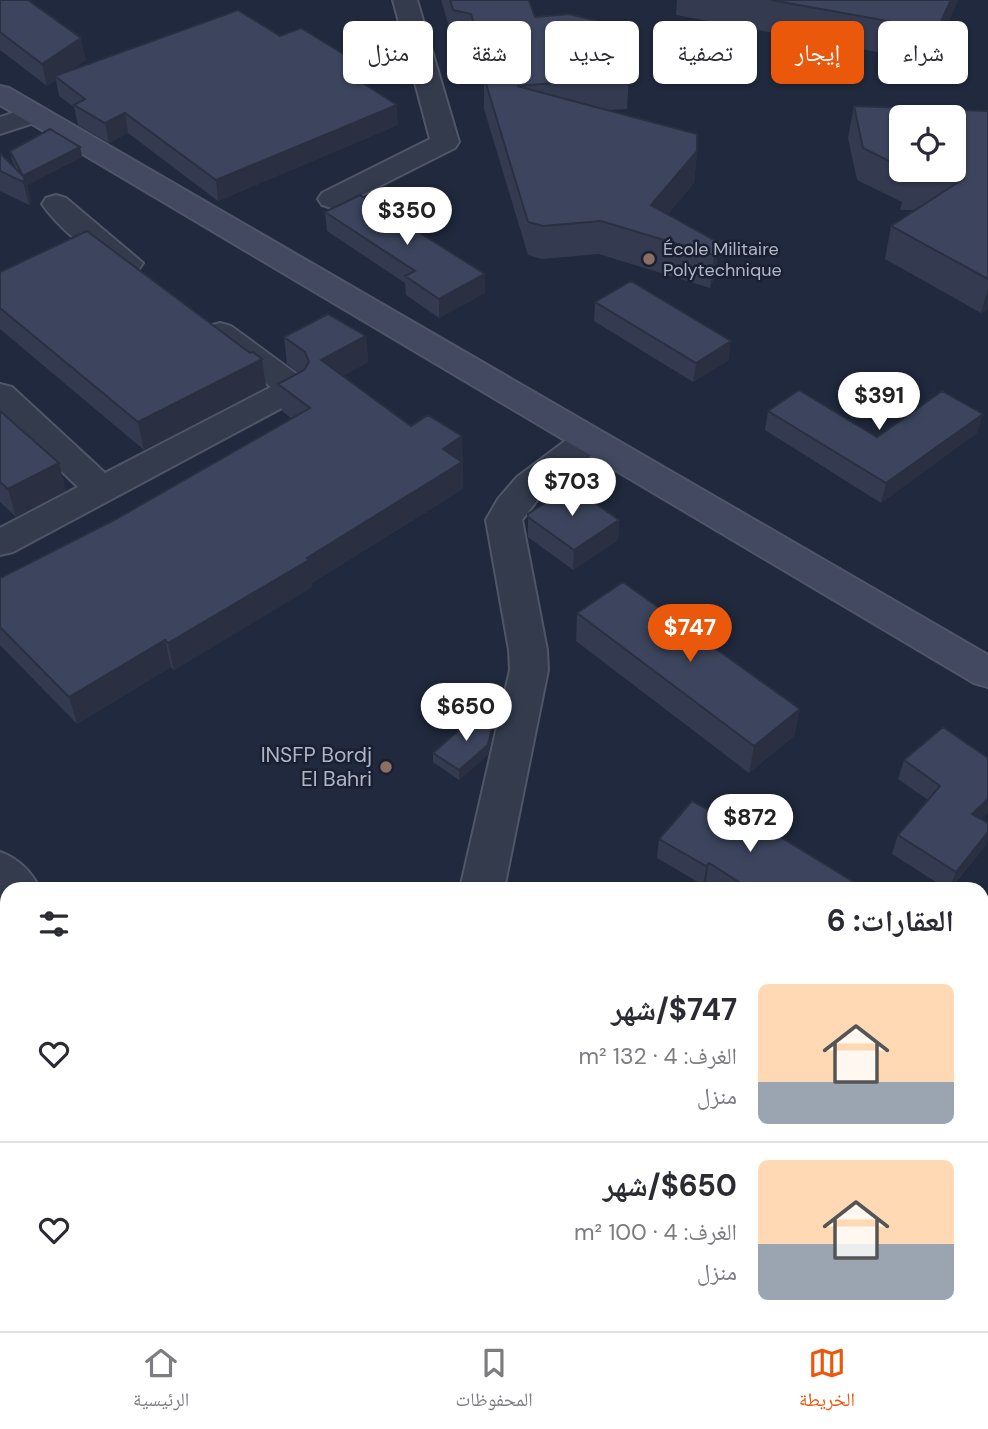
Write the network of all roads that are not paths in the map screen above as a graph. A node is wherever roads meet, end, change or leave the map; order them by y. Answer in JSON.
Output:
{"nodes":[{"id":1,"x":405,"y":0,"type":"edge"},
{"id":2,"x":0,"y":94,"type":"edge"},
{"id":3,"x":34,"y":114,"type":"junction"},
{"id":4,"x":0,"y":126,"type":"edge"},
{"id":5,"x":331,"y":199,"type":"dead end"},
{"id":6,"x":56,"y":204,"type":"dead end"},
{"id":7,"x":149,"y":279,"type":"edge"},
{"id":8,"x":194,"y":313,"type":"edge"},
{"id":9,"x":0,"y":394,"type":"edge"},
{"id":10,"x":589,"y":440,"type":"junction"},
{"id":11,"x":101,"y":489,"type":"junction"},
{"id":12,"x":0,"y":543,"type":"edge"},
{"id":13,"x":988,"y":673,"type":"edge"},
{"id":14,"x":484,"y":882,"type":"edge"}],
"edges":[{"from":1,"to":5,"type":"street"},
{"from":2,"to":3,"type":"main road"},
{"from":3,"to":4,"type":"street"},
{"from":3,"to":10,"type":"main road"},
{"from":6,"to":7,"type":"street"},
{"from":8,"to":11,"type":"street"},
{"from":9,"to":11,"type":"street"},
{"from":10,"to":13,"type":"main road"},
{"from":10,"to":14,"type":"street"},
{"from":11,"to":12,"type":"street"}]}
